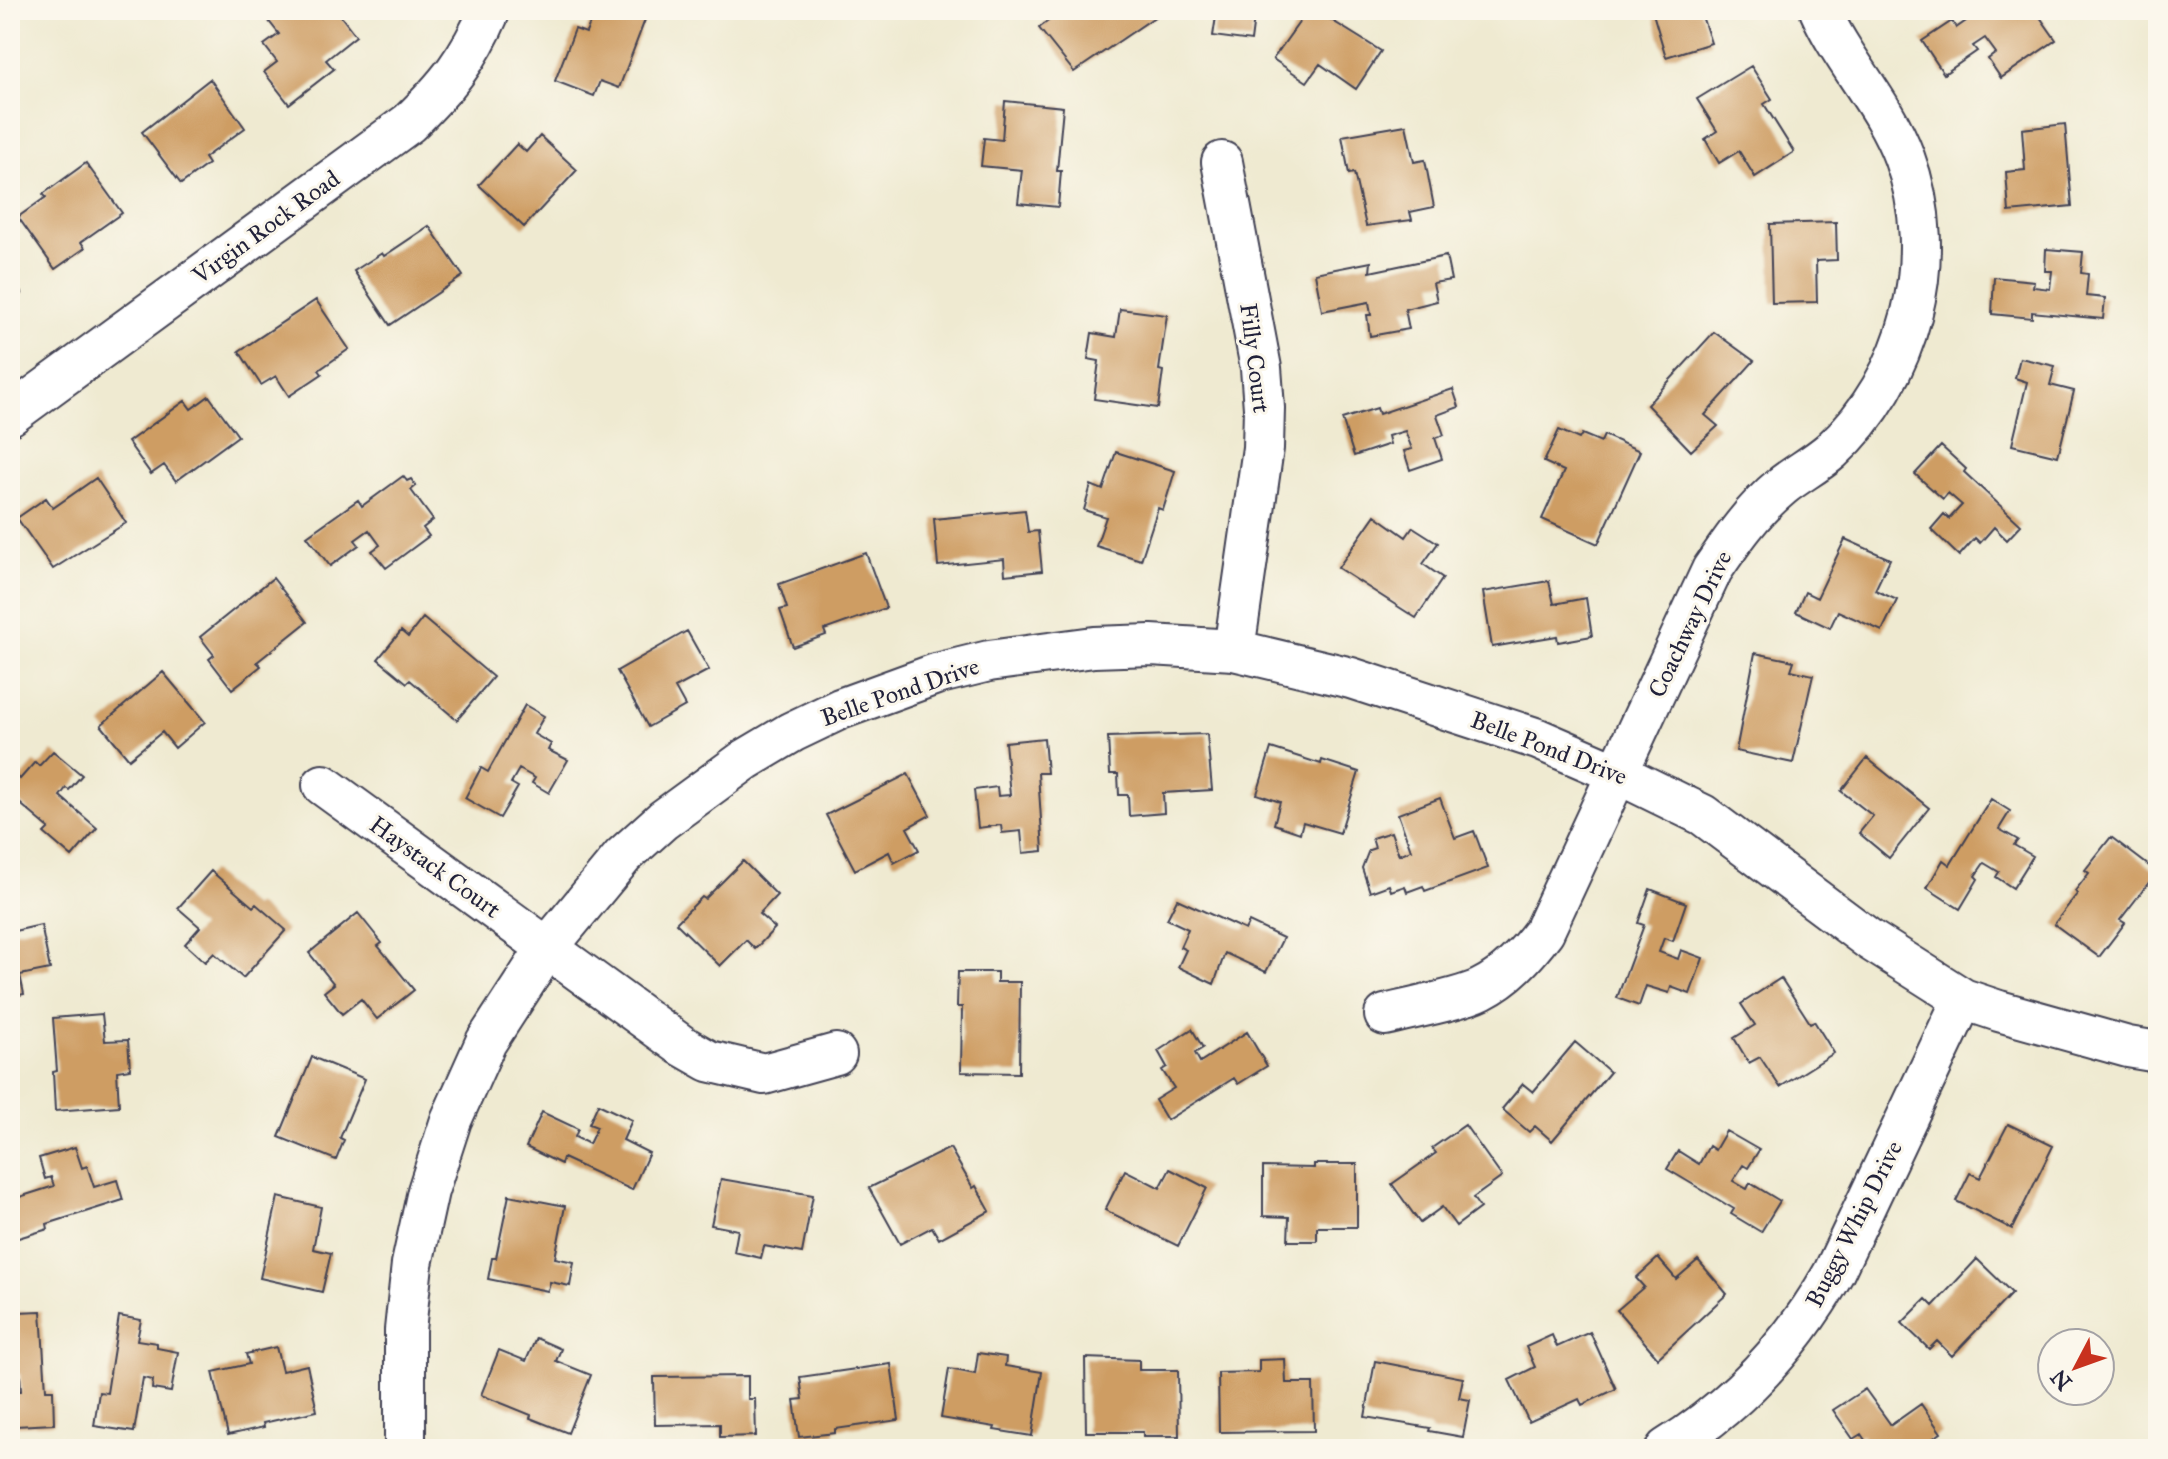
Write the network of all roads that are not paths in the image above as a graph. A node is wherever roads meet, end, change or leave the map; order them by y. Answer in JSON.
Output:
{"nodes":[{"id":1,"x":490,"y":10,"type":"edge"},
{"id":2,"x":1820,"y":10,"type":"edge"},
{"id":3,"x":1222,"y":162,"type":"dead end"},
{"id":4,"x":10,"y":415,"type":"edge"},
{"id":5,"x":1234,"y":650,"type":"junction"},
{"id":6,"x":1619,"y":774,"type":"junction"},
{"id":7,"x":323,"y":785,"type":"dead end"},
{"id":8,"x":547,"y":948,"type":"junction"},
{"id":9,"x":1963,"y":999,"type":"junction"},
{"id":10,"x":1385,"y":1015,"type":"dead end"},
{"id":11,"x":2158,"y":1052,"type":"edge"},
{"id":12,"x":836,"y":1054,"type":"dead end"},
{"id":13,"x":405,"y":1449,"type":"edge"},
{"id":14,"x":1666,"y":1449,"type":"edge"}],
"edges":[{"from":1,"to":4,"type":"street","name":"Virgin Rock Road"},
{"from":2,"to":6,"type":"street","name":"Coachway Drive"},
{"from":3,"to":5,"type":"street","name":"Filly Court"},
{"from":5,"to":6,"type":"street","name":"Belle Pond Drive"},
{"from":5,"to":8,"type":"street","name":"Belle Pond Drive"},
{"from":6,"to":9,"type":"street","name":"Belle Pond Drive"},
{"from":6,"to":10,"type":"street","name":"Coachway Drive"},
{"from":7,"to":8,"type":"street","name":"Haystack Court"},
{"from":8,"to":12,"type":"street","name":"Haystack Court"},
{"from":8,"to":13,"type":"street","name":"Belle Pond Drive"},
{"from":9,"to":11,"type":"street","name":"Belle Pond Drive"},
{"from":9,"to":14,"type":"street","name":"Buggy Whip Drive"}]}
